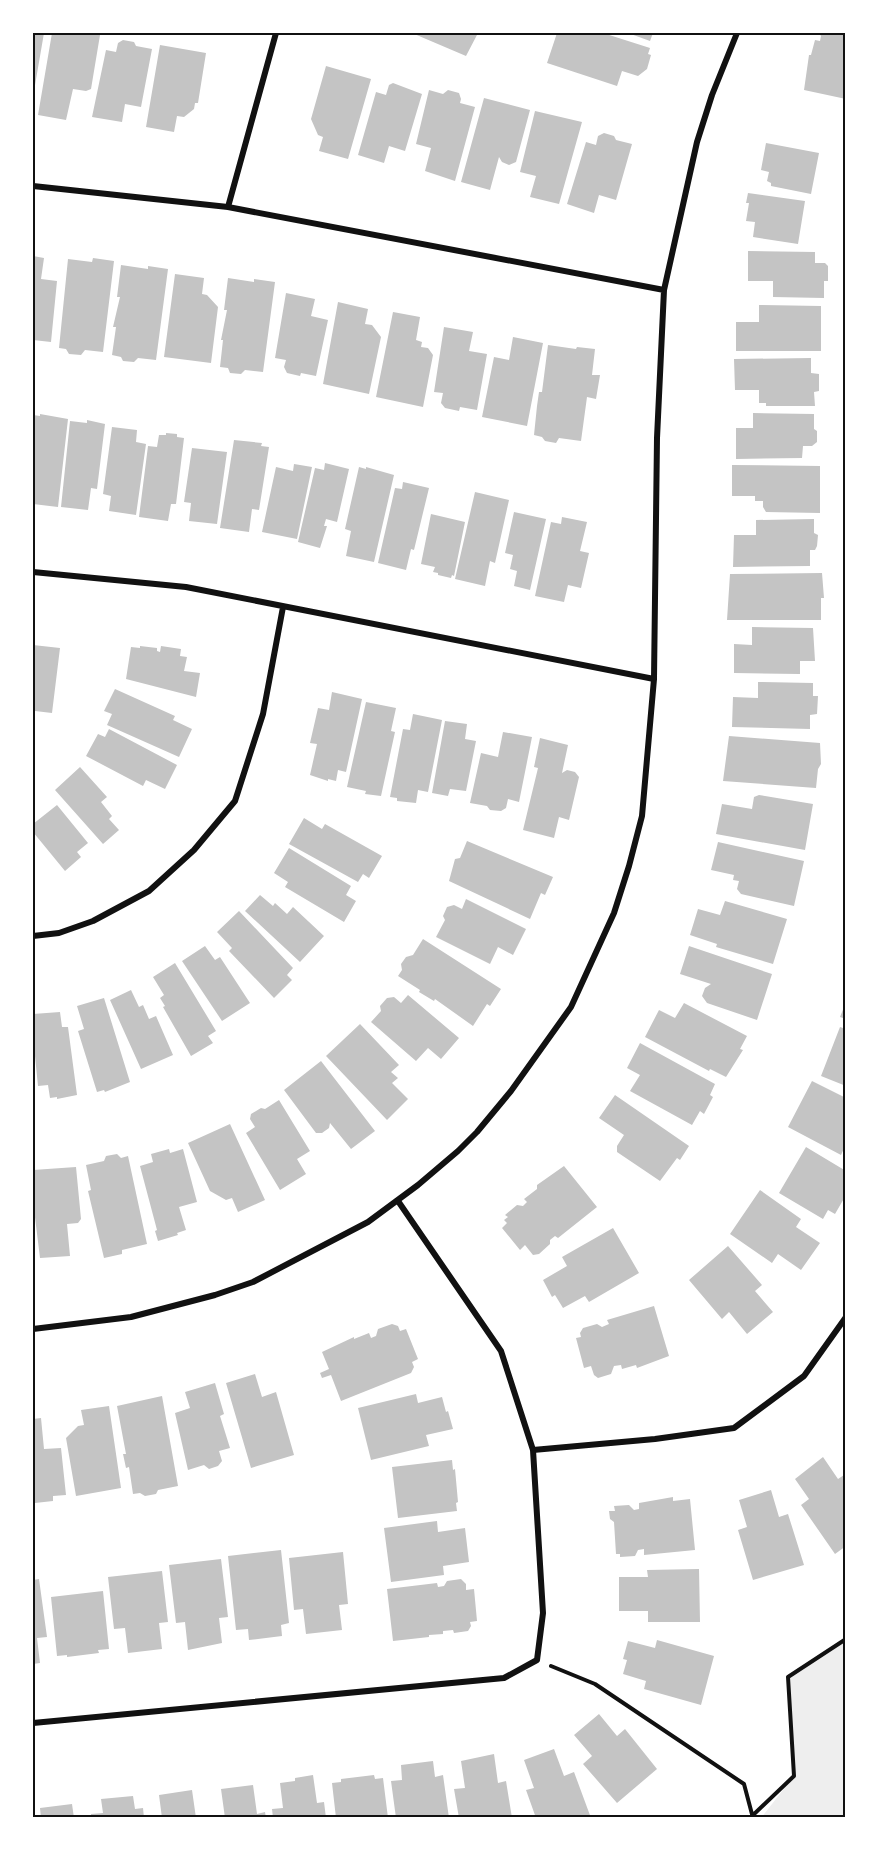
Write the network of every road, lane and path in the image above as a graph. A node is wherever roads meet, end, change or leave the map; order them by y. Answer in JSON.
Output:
{"nodes":[{"id":1,"x":276,"y":33,"type":"edge"},
{"id":2,"x":737,"y":33,"type":"edge"},
{"id":3,"x":33,"y":186,"type":"edge"},
{"id":4,"x":228,"y":207,"type":"junction"},
{"id":5,"x":664,"y":290,"type":"junction"},
{"id":6,"x":33,"y":572,"type":"edge"},
{"id":7,"x":283,"y":607,"type":"junction"},
{"id":8,"x":654,"y":679,"type":"junction"},
{"id":9,"x":33,"y":936,"type":"edge"},
{"id":10,"x":398,"y":1201,"type":"junction"},
{"id":11,"x":846,"y":1317,"type":"edge"},
{"id":12,"x":33,"y":1329,"type":"edge"},
{"id":13,"x":533,"y":1450,"type":"junction"},
{"id":14,"x":846,"y":1639,"type":"edge"},
{"id":15,"x":537,"y":1660,"type":"junction"},
{"id":16,"x":33,"y":1723,"type":"edge"},
{"id":17,"x":752,"y":1817,"type":"edge"}],
"edges":[{"from":1,"to":4,"type":"street"},
{"from":2,"to":5,"type":"street"},
{"from":3,"to":4,"type":"street"},
{"from":4,"to":5,"type":"street"},
{"from":5,"to":8,"type":"street"},
{"from":6,"to":7,"type":"street"},
{"from":7,"to":8,"type":"street"},
{"from":7,"to":9,"type":"street"},
{"from":8,"to":10,"type":"street"},
{"from":10,"to":12,"type":"street"},
{"from":10,"to":13,"type":"street"},
{"from":11,"to":13,"type":"street"},
{"from":13,"to":15,"type":"street"},
{"from":14,"to":17,"type":"path"},
{"from":15,"to":16,"type":"street"},
{"from":15,"to":17,"type":"path"}]}
